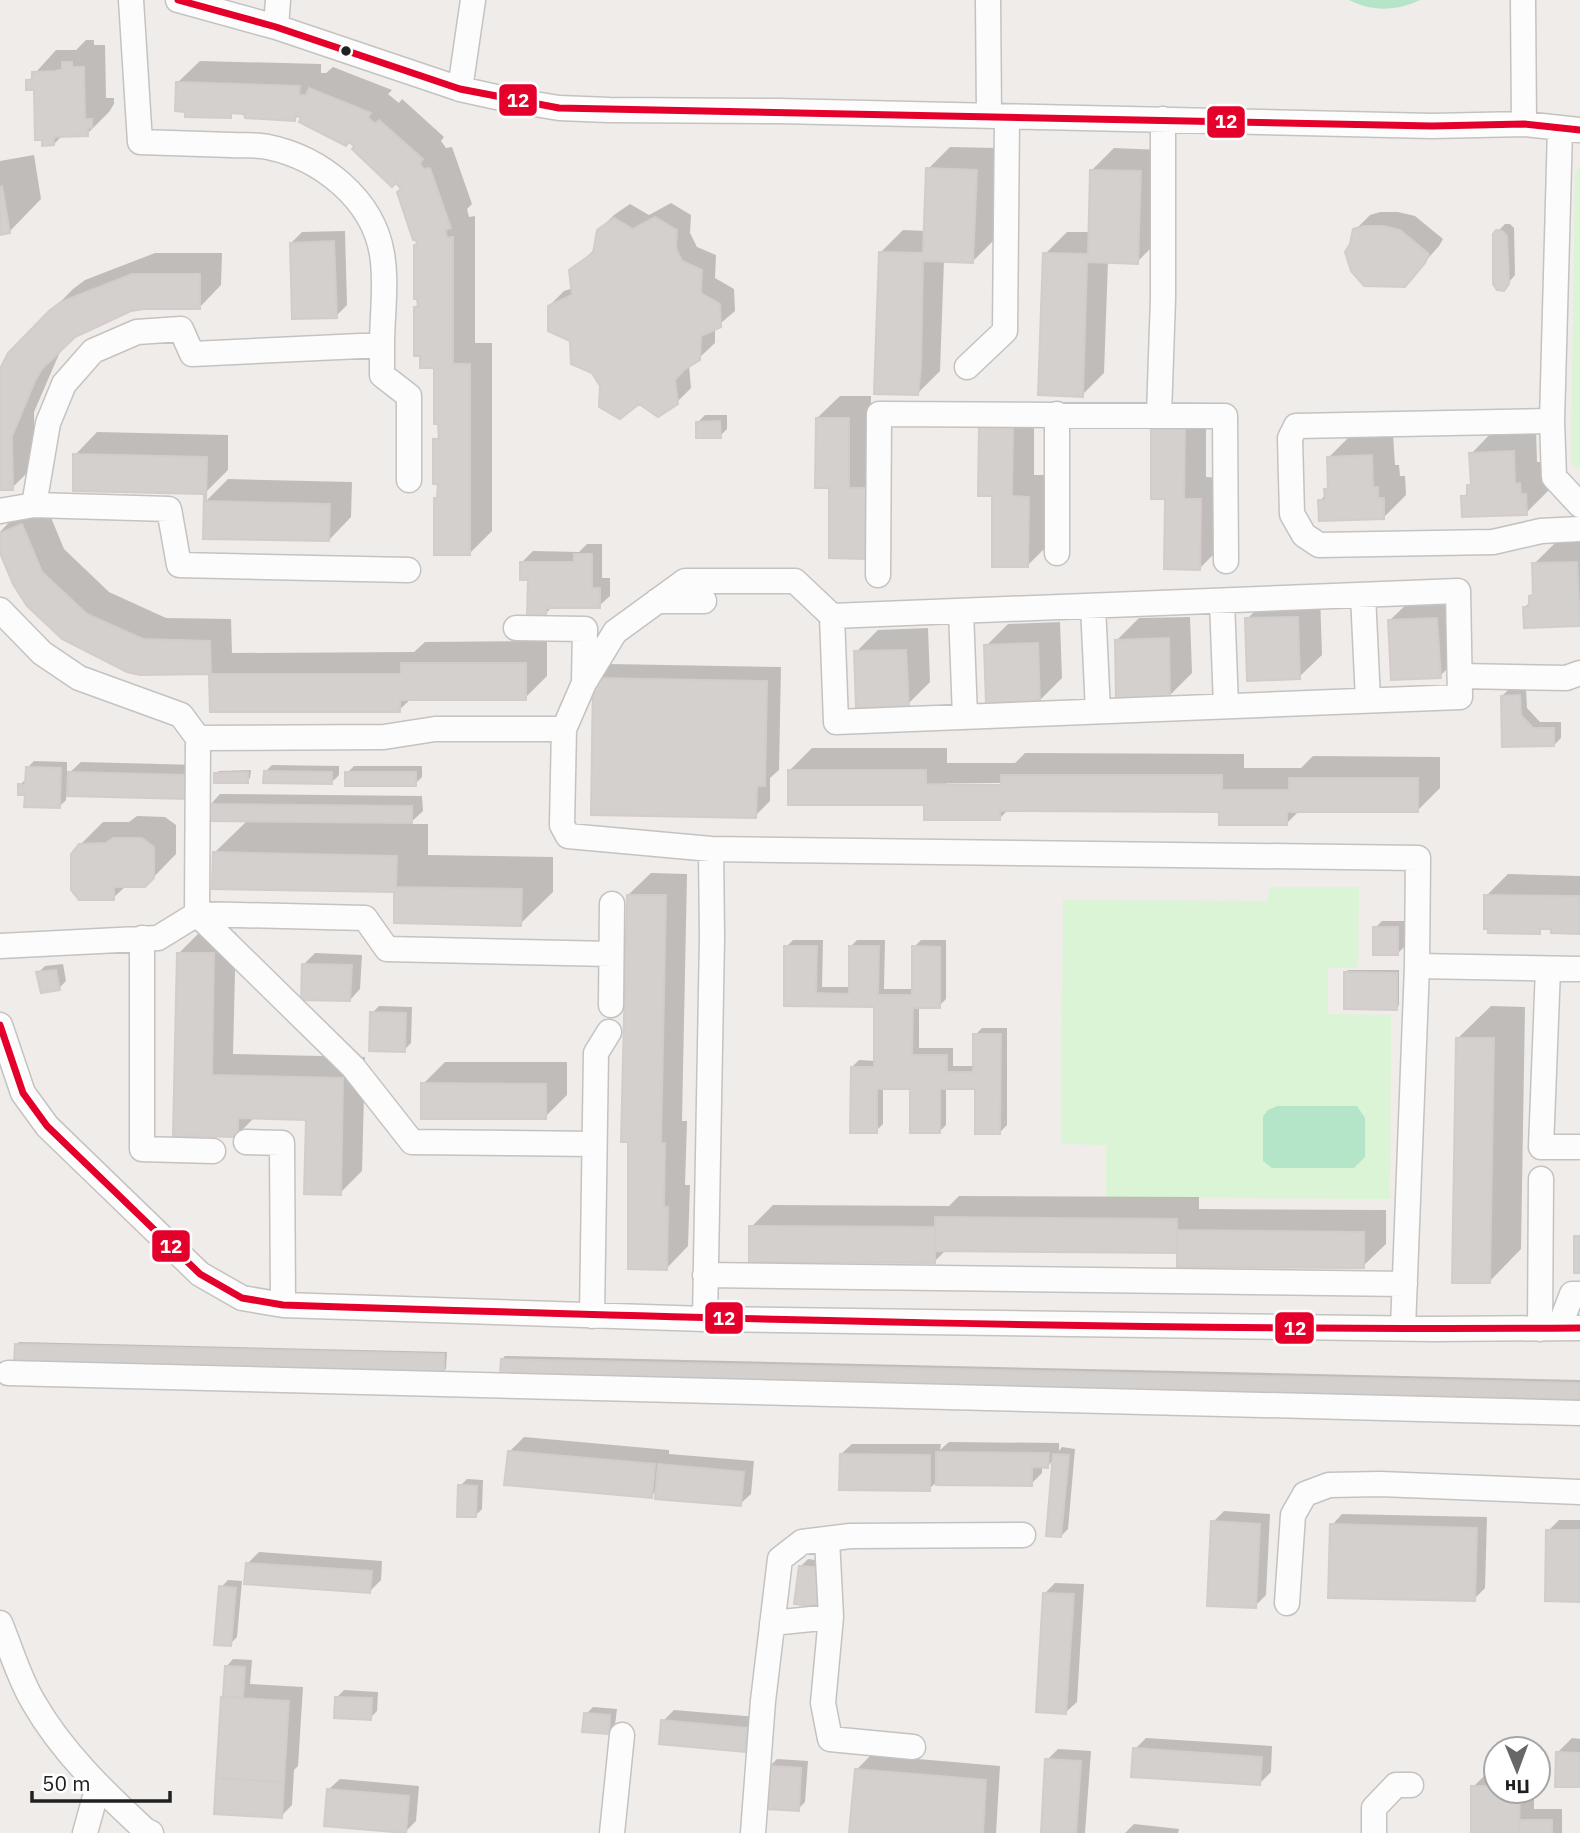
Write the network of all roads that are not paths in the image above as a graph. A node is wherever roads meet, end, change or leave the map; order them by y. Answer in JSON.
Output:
{"nodes":[{"id":1,"x":131,"y":0,"type":"edge"},
{"id":2,"x":178,"y":0,"type":"edge"},
{"id":3,"x":278,"y":0,"type":"edge"},
{"id":4,"x":473,"y":0,"type":"edge"},
{"id":5,"x":988,"y":0,"type":"edge"},
{"id":6,"x":1523,"y":0,"type":"edge"},
{"id":7,"x":276,"y":27,"type":"junction"},
{"id":8,"x":460,"y":89,"type":"junction"},
{"id":9,"x":998,"y":117,"type":"junction"},
{"id":10,"x":1163,"y":119,"type":"junction"},
{"id":11,"x":1524,"y":124,"type":"junction"},
{"id":12,"x":1570,"y":129,"type":"edge"},
{"id":13,"x":382,"y":345,"type":"junction"},
{"id":14,"x":967,"y":367,"type":"dead end"},
{"id":15,"x":1057,"y":414,"type":"junction"},
{"id":16,"x":1159,"y":415,"type":"junction"},
{"id":17,"x":1552,"y":421,"type":"junction"},
{"id":18,"x":409,"y":480,"type":"dead end"},
{"id":19,"x":34,"y":505,"type":"junction"},
{"id":20,"x":1580,"y":505,"type":"edge"},
{"id":21,"x":0,"y":511,"type":"edge"},
{"id":22,"x":1580,"y":529,"type":"edge"},
{"id":23,"x":1056,"y":553,"type":"dead end"},
{"id":24,"x":1226,"y":561,"type":"dead end"},
{"id":25,"x":408,"y":570,"type":"dead end"},
{"id":26,"x":878,"y":575,"type":"dead end"},
{"id":27,"x":1363,"y":595,"type":"junction"},
{"id":28,"x":657,"y":601,"type":"junction"},
{"id":29,"x":704,"y":601,"type":"dead end"},
{"id":30,"x":1222,"y":601,"type":"junction"},
{"id":31,"x":1093,"y":606,"type":"junction"},
{"id":32,"x":0,"y":610,"type":"edge"},
{"id":33,"x":961,"y":611,"type":"junction"},
{"id":34,"x":832,"y":616,"type":"junction"},
{"id":35,"x":516,"y":628,"type":"dead end"},
{"id":36,"x":1580,"y":673,"type":"edge"},
{"id":37,"x":1460,"y":676,"type":"junction"},
{"id":38,"x":584,"y":683,"type":"junction"},
{"id":39,"x":1368,"y":700,"type":"junction"},
{"id":40,"x":1226,"y":706,"type":"junction"},
{"id":41,"x":1098,"y":711,"type":"junction"},
{"id":42,"x":965,"y":717,"type":"junction"},
{"id":43,"x":564,"y":729,"type":"junction"},
{"id":44,"x":198,"y":738,"type":"junction"},
{"id":45,"x":711,"y":849,"type":"junction"},
{"id":46,"x":612,"y":904,"type":"dead end"},
{"id":47,"x":197,"y":914,"type":"junction"},
{"id":48,"x":142,"y":938,"type":"junction"},
{"id":49,"x":0,"y":946,"type":"edge"},
{"id":50,"x":611,"y":954,"type":"junction"},
{"id":51,"x":1417,"y":966,"type":"junction"},
{"id":52,"x":1548,"y":969,"type":"junction"},
{"id":53,"x":1580,"y":969,"type":"edge"},
{"id":54,"x":611,"y":1005,"type":"dead end"},
{"id":55,"x":0,"y":1025,"type":"edge"},
{"id":56,"x":609,"y":1032,"type":"dead end"},
{"id":57,"x":246,"y":1142,"type":"dead end"},
{"id":58,"x":594,"y":1144,"type":"junction"},
{"id":59,"x":1580,"y":1147,"type":"edge"},
{"id":60,"x":212,"y":1151,"type":"dead end"},
{"id":61,"x":1541,"y":1179,"type":"dead end"},
{"id":62,"x":705,"y":1275,"type":"junction"},
{"id":63,"x":1405,"y":1284,"type":"junction"},
{"id":64,"x":1580,"y":1294,"type":"edge"},
{"id":65,"x":283,"y":1305,"type":"junction"},
{"id":66,"x":592,"y":1316,"type":"junction"},
{"id":67,"x":705,"y":1319,"type":"junction"},
{"id":68,"x":1403,"y":1328,"type":"junction"},
{"id":69,"x":1560,"y":1328,"type":"edge"},
{"id":70,"x":8,"y":1373,"type":"dead end"},
{"id":71,"x":1580,"y":1413,"type":"edge"},
{"id":72,"x":1580,"y":1492,"type":"edge"},
{"id":73,"x":1023,"y":1535,"type":"dead end"},
{"id":74,"x":827,"y":1539,"type":"junction"},
{"id":75,"x":1287,"y":1603,"type":"dead end"},
{"id":76,"x":831,"y":1617,"type":"junction"},
{"id":77,"x":0,"y":1623,"type":"edge"},
{"id":78,"x":772,"y":1623,"type":"junction"},
{"id":79,"x":622,"y":1735,"type":"dead end"},
{"id":80,"x":913,"y":1746,"type":"dead end"},
{"id":81,"x":1411,"y":1785,"type":"dead end"},
{"id":82,"x":98,"y":1786,"type":"junction"},
{"id":83,"x":85,"y":1833,"type":"edge"},
{"id":84,"x":151,"y":1833,"type":"edge"},
{"id":85,"x":612,"y":1833,"type":"edge"},
{"id":86,"x":753,"y":1833,"type":"edge"},
{"id":87,"x":1374,"y":1833,"type":"edge"}],
"edges":[{"from":1,"to":13,"type":"street"},
{"from":2,"to":7,"type":"street"},
{"from":3,"to":7,"type":"street"},
{"from":4,"to":8,"type":"street"},
{"from":5,"to":9,"type":"street"},
{"from":6,"to":11,"type":"street"},
{"from":7,"to":8,"type":"street"},
{"from":8,"to":9,"type":"street"},
{"from":9,"to":10,"type":"street"},
{"from":9,"to":14,"type":"street"},
{"from":10,"to":11,"type":"street"},
{"from":10,"to":16,"type":"street"},
{"from":11,"to":12,"type":"street"},
{"from":12,"to":17,"type":"street"},
{"from":13,"to":18,"type":"street"},
{"from":13,"to":19,"type":"street"},
{"from":15,"to":16,"type":"street"},
{"from":15,"to":23,"type":"street"},
{"from":15,"to":26,"type":"street"},
{"from":16,"to":24,"type":"street"},
{"from":17,"to":20,"type":"street"},
{"from":17,"to":22,"type":"street"},
{"from":19,"to":21,"type":"street"},
{"from":19,"to":25,"type":"street"},
{"from":27,"to":30,"type":"street"},
{"from":27,"to":37,"type":"street"},
{"from":27,"to":39,"type":"street"},
{"from":28,"to":29,"type":"street"},
{"from":28,"to":34,"type":"street"},
{"from":28,"to":38,"type":"street"},
{"from":30,"to":31,"type":"street"},
{"from":30,"to":40,"type":"street"},
{"from":31,"to":33,"type":"street"},
{"from":31,"to":41,"type":"street"},
{"from":32,"to":44,"type":"street"},
{"from":33,"to":34,"type":"street"},
{"from":33,"to":42,"type":"street"},
{"from":34,"to":42,"type":"street"},
{"from":35,"to":38,"type":"street"},
{"from":36,"to":37,"type":"street"},
{"from":37,"to":39,"type":"street"},
{"from":38,"to":43,"type":"street"},
{"from":39,"to":40,"type":"street"},
{"from":40,"to":41,"type":"street"},
{"from":41,"to":42,"type":"street"},
{"from":43,"to":44,"type":"street"},
{"from":43,"to":45,"type":"street"},
{"from":44,"to":47,"type":"street"},
{"from":45,"to":51,"type":"street"},
{"from":45,"to":62,"type":"street"},
{"from":46,"to":50,"type":"street"},
{"from":47,"to":48,"type":"street"},
{"from":47,"to":50,"type":"street"},
{"from":47,"to":58,"type":"street"},
{"from":48,"to":49,"type":"street"},
{"from":48,"to":60,"type":"street"},
{"from":50,"to":54,"type":"street"},
{"from":51,"to":52,"type":"street"},
{"from":51,"to":63,"type":"street"},
{"from":52,"to":53,"type":"street"},
{"from":52,"to":59,"type":"street"},
{"from":55,"to":65,"type":"street"},
{"from":56,"to":58,"type":"street"},
{"from":57,"to":65,"type":"street"},
{"from":58,"to":66,"type":"street"},
{"from":61,"to":69,"type":"street"},
{"from":62,"to":63,"type":"street"},
{"from":62,"to":67,"type":"street"},
{"from":63,"to":68,"type":"street"},
{"from":64,"to":69,"type":"street"},
{"from":65,"to":66,"type":"street"},
{"from":66,"to":67,"type":"street"},
{"from":67,"to":68,"type":"street"},
{"from":68,"to":69,"type":"street"},
{"from":70,"to":71,"type":"street"},
{"from":72,"to":75,"type":"street"},
{"from":73,"to":74,"type":"street"},
{"from":74,"to":76,"type":"street"},
{"from":74,"to":78,"type":"street"},
{"from":76,"to":78,"type":"street"},
{"from":76,"to":80,"type":"street"},
{"from":77,"to":82,"type":"street"},
{"from":78,"to":86,"type":"street"},
{"from":79,"to":85,"type":"street"},
{"from":81,"to":87,"type":"street"},
{"from":82,"to":83,"type":"street"},
{"from":82,"to":84,"type":"street"}]}
